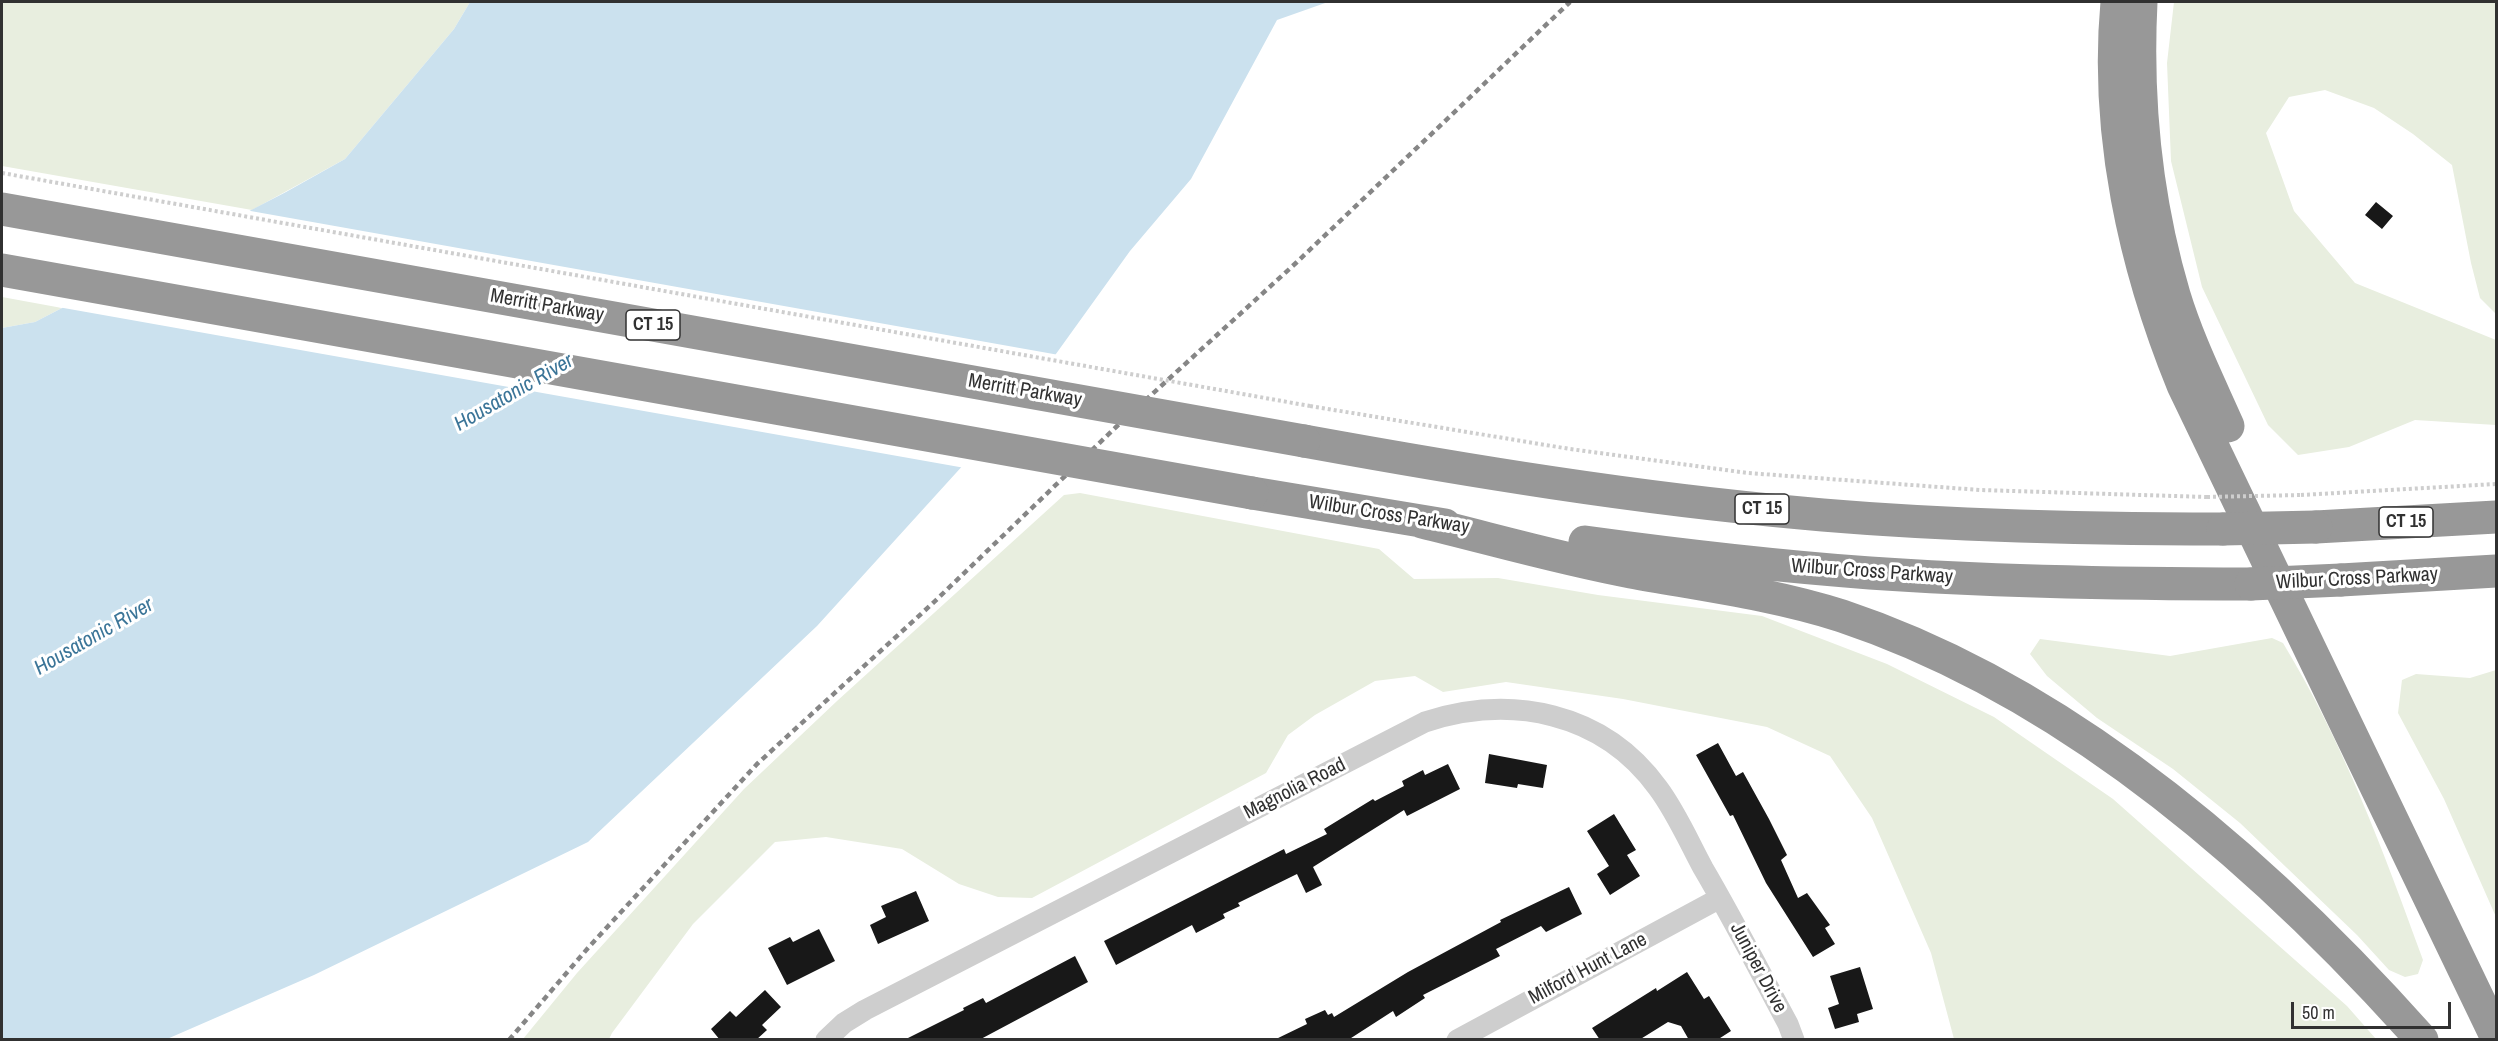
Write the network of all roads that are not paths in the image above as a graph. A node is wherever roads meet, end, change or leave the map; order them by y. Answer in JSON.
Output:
{"nodes":[{"id":1,"x":2117,"y":2,"type":"edge"},
{"id":2,"x":2141,"y":2,"type":"edge"},
{"id":3,"x":2,"y":209,"type":"edge"},
{"id":4,"x":2,"y":270,"type":"edge"},
{"id":5,"x":2496,"y":517,"type":"edge"},
{"id":6,"x":1422,"y":522,"type":"junction"},
{"id":7,"x":2496,"y":571,"type":"edge"},
{"id":8,"x":1720,"y":898,"type":"junction"},
{"id":9,"x":2496,"y":985,"type":"edge"},
{"id":10,"x":2496,"y":1036,"type":"edge"},
{"id":11,"x":826,"y":1040,"type":"edge"},
{"id":12,"x":1456,"y":1040,"type":"edge"},
{"id":13,"x":1794,"y":1040,"type":"edge"},
{"id":14,"x":2422,"y":1040,"type":"edge"}],
"edges":[{"from":1,"to":10,"type":"highway"},
{"from":2,"to":9,"type":"highway"},
{"from":3,"to":5,"type":"highway","name":"Merritt Parkway","number":"CT 15","bridge":true},
{"from":4,"to":6,"type":"highway","name":"Wilbur Cross Parkway","bridge":true},
{"from":6,"to":7,"type":"highway","name":"Wilbur Cross Parkway","bridge":true},
{"from":6,"to":14,"type":"highway"},
{"from":8,"to":11,"type":"street","name":"Magnolia Road"},
{"from":8,"to":12,"type":"street","name":"Milford Hunt Lane"},
{"from":8,"to":13,"type":"street","name":"Juniper Drive"}]}
